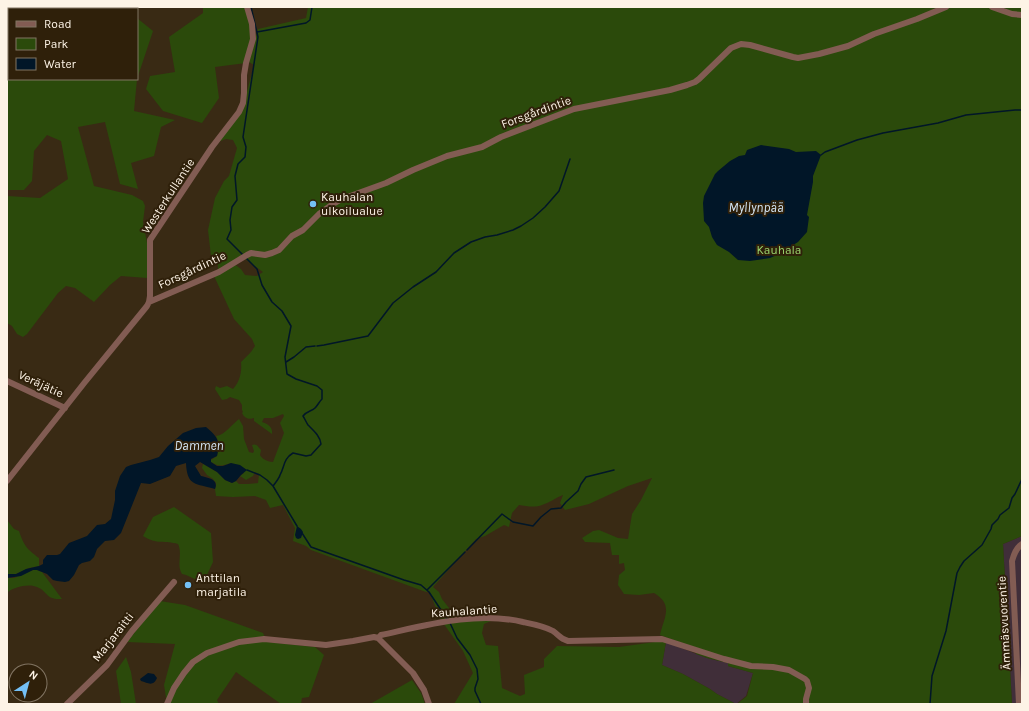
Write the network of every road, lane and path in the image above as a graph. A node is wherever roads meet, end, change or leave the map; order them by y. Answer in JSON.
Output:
{"nodes":[{"id":1,"x":247,"y":7,"type":"edge"},
{"id":2,"x":946,"y":7,"type":"edge"},
{"id":3,"x":992,"y":7,"type":"edge"},
{"id":4,"x":1022,"y":15,"type":"edge"},
{"id":5,"x":149,"y":302,"type":"junction"},
{"id":6,"x":7,"y":381,"type":"edge"},
{"id":7,"x":65,"y":408,"type":"junction"},
{"id":8,"x":7,"y":481,"type":"edge"},
{"id":9,"x":1022,"y":544,"type":"edge"},
{"id":10,"x":174,"y":582,"type":"dead end"},
{"id":11,"x":378,"y":638,"type":"junction"},
{"id":12,"x":67,"y":704,"type":"edge"},
{"id":13,"x":167,"y":704,"type":"edge"},
{"id":14,"x":429,"y":704,"type":"edge"},
{"id":15,"x":806,"y":704,"type":"edge"},
{"id":16,"x":1019,"y":704,"type":"edge"}],
"edges":[{"from":1,"to":5,"type":"street","name":"Westerkullantie"},
{"from":2,"to":5,"type":"street","name":"Forsgårdintie"},
{"from":3,"to":4,"type":"street"},
{"from":5,"to":7,"type":"street"},
{"from":6,"to":7,"type":"street","name":"Veräjätie"},
{"from":7,"to":8,"type":"street"},
{"from":9,"to":16,"type":"street","name":"Ämmäsvuorentie"},
{"from":10,"to":12,"type":"street","name":"Marjaraitti"},
{"from":11,"to":13,"type":"street","name":"Kauhalantie"},
{"from":11,"to":14,"type":"street"},
{"from":11,"to":15,"type":"street","name":"Kauhalantie"}]}
